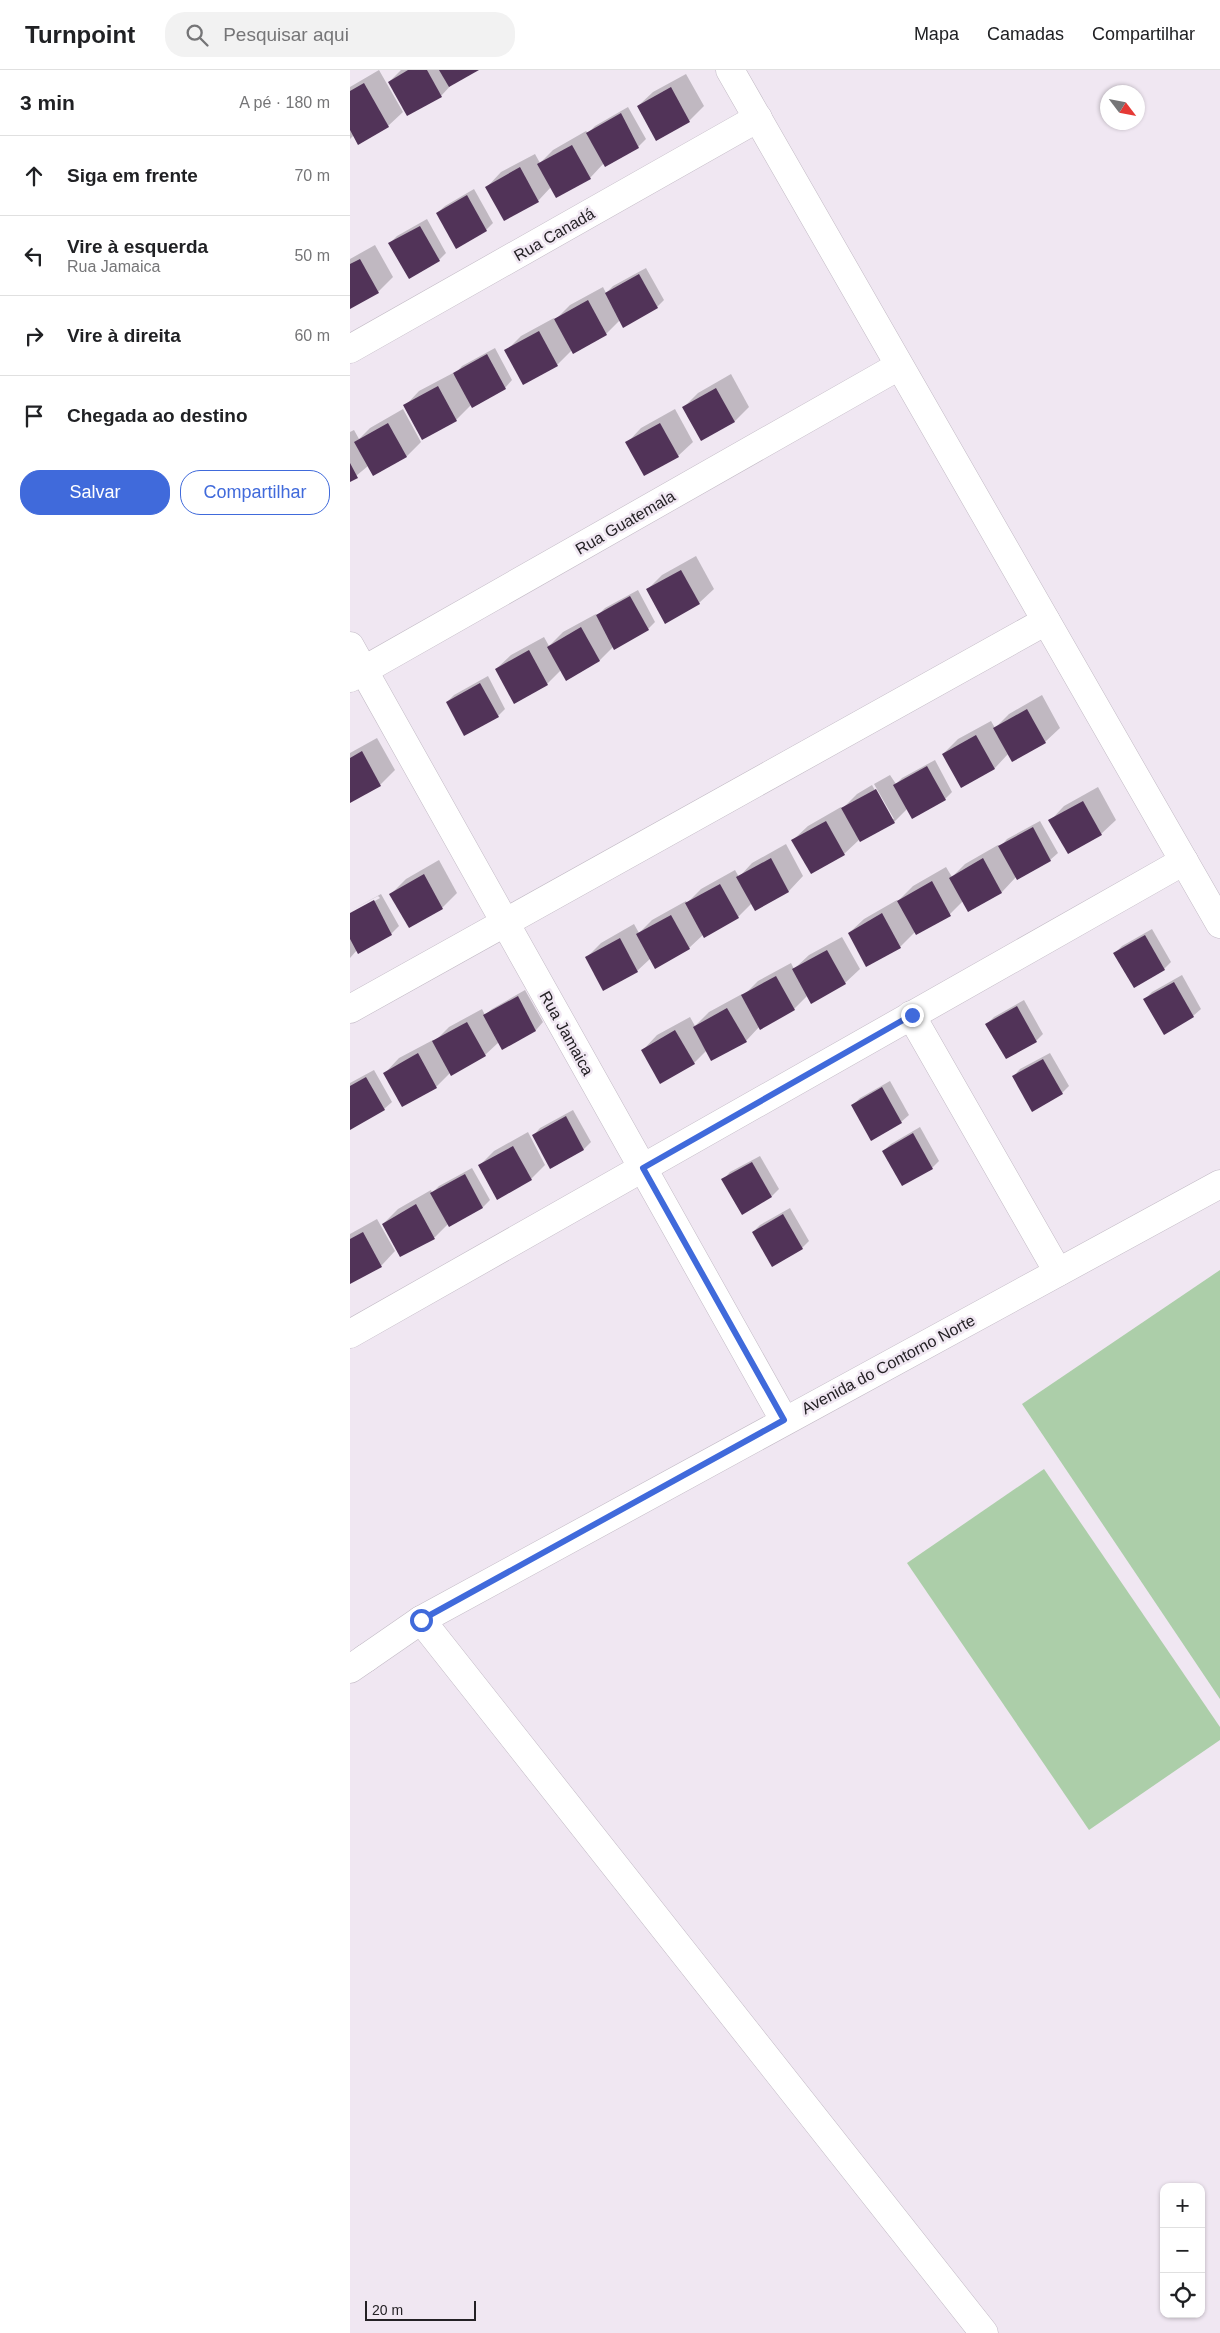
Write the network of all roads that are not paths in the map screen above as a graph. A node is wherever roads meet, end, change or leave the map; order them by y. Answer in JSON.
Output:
{"nodes":[{"id":1,"x":730,"y":70,"type":"edge"},
{"id":2,"x":758,"y":118,"type":"junction"},
{"id":3,"x":350,"y":349,"type":"edge"},
{"id":4,"x":899,"y":366,"type":"junction"},
{"id":5,"x":1046,"y":621,"type":"junction"},
{"id":6,"x":350,"y":646,"type":"edge"},
{"id":7,"x":357,"y":674,"type":"edge"},
{"id":8,"x":1184,"y":861,"type":"junction"},
{"id":9,"x":505,"y":923,"type":"junction"},
{"id":10,"x":1220,"y":924,"type":"edge"},
{"id":11,"x":350,"y":1009,"type":"edge"},
{"id":12,"x":912,"y":1015,"type":"junction"},
{"id":13,"x":643,"y":1168,"type":"junction"},
{"id":14,"x":1220,"y":1184,"type":"edge"},
{"id":15,"x":1058,"y":1272,"type":"junction"},
{"id":16,"x":350,"y":1334,"type":"edge"},
{"id":17,"x":784,"y":1420,"type":"junction"},
{"id":18,"x":421,"y":1620,"type":"junction"},
{"id":19,"x":355,"y":1663,"type":"edge"},
{"id":20,"x":984,"y":2333,"type":"edge"}],
"edges":[{"from":1,"to":2,"type":"street"},
{"from":2,"to":3,"type":"street","name":"Rua Canadá"},
{"from":2,"to":4,"type":"street"},
{"from":4,"to":5,"type":"street"},
{"from":4,"to":7,"type":"street","name":"Rua Guatemala"},
{"from":5,"to":8,"type":"street"},
{"from":5,"to":9,"type":"street"},
{"from":6,"to":7,"type":"street","name":"Rua Jamaica"},
{"from":7,"to":9,"type":"street","name":"Rua Jamaica"},
{"from":8,"to":10,"type":"street"},
{"from":8,"to":12,"type":"street"},
{"from":9,"to":11,"type":"street"},
{"from":9,"to":13,"type":"street","name":"Rua Jamaica"},
{"from":12,"to":13,"type":"street"},
{"from":12,"to":15,"type":"street"},
{"from":13,"to":16,"type":"street"},
{"from":13,"to":17,"type":"street","name":"Rua Jamaica"},
{"from":14,"to":15,"type":"street","name":"Avenida do Contorno Norte"},
{"from":15,"to":17,"type":"street","name":"Avenida do Contorno Norte"},
{"from":17,"to":18,"type":"street","name":"Avenida do Contorno Norte"},
{"from":18,"to":19,"type":"street","name":"Avenida do Contorno Norte"},
{"from":18,"to":20,"type":"street"}]}
